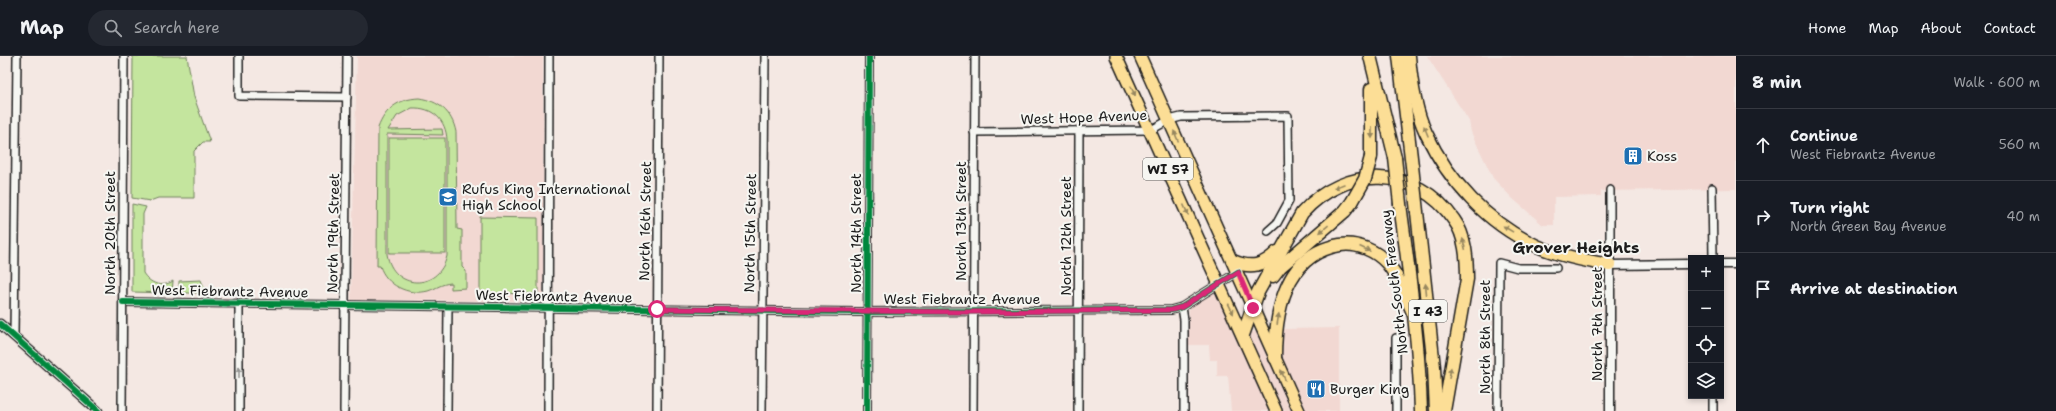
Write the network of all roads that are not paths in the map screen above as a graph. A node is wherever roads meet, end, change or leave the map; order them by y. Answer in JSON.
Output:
{"nodes":[{"id":1,"x":17,"y":56,"type":"edge"},
{"id":2,"x":124,"y":56,"type":"edge"},
{"id":3,"x":239,"y":56,"type":"edge"},
{"id":4,"x":347,"y":56,"type":"edge"},
{"id":5,"x":549,"y":56,"type":"edge"},
{"id":6,"x":660,"y":56,"type":"edge"},
{"id":7,"x":765,"y":56,"type":"edge"},
{"id":8,"x":869,"y":56,"type":"edge"},
{"id":9,"x":975,"y":56,"type":"edge"},
{"id":10,"x":1116,"y":56,"type":"edge"},
{"id":11,"x":1140,"y":56,"type":"edge"},
{"id":12,"x":1370,"y":56,"type":"edge"},
{"id":13,"x":1399,"y":56,"type":"edge"},
{"id":14,"x":1409,"y":56,"type":"edge"},
{"id":15,"x":347,"y":97,"type":"junction"},
{"id":16,"x":1169,"y":120,"type":"junction"},
{"id":17,"x":1151,"y":130,"type":"junction"},
{"id":18,"x":974,"y":132,"type":"junction"},
{"id":19,"x":1079,"y":132,"type":"junction"},
{"id":20,"x":1712,"y":188,"type":"dead end"},
{"id":21,"x":1610,"y":190,"type":"dead end"},
{"id":22,"x":1268,"y":231,"type":"dead end"},
{"id":23,"x":1284,"y":245,"type":"junction"},
{"id":24,"x":1713,"y":255,"type":"edge"},
{"id":25,"x":1688,"y":264,"type":"edge"},
{"id":26,"x":1724,"y":264,"type":"edge"},
{"id":27,"x":1736,"y":264,"type":"edge"},
{"id":28,"x":1610,"y":265,"type":"junction"},
{"id":29,"x":1235,"y":266,"type":"junction"},
{"id":30,"x":1556,"y":268,"type":"dead end"},
{"id":31,"x":1218,"y":284,"type":"junction"},
{"id":32,"x":123,"y":302,"type":"junction"},
{"id":33,"x":238,"y":303,"type":"junction"},
{"id":34,"x":1255,"y":304,"type":"junction"},
{"id":35,"x":346,"y":305,"type":"junction"},
{"id":36,"x":448,"y":307,"type":"junction"},
{"id":37,"x":1182,"y":307,"type":"junction"},
{"id":38,"x":548,"y":308,"type":"junction"},
{"id":39,"x":657,"y":309,"type":"junction"},
{"id":40,"x":763,"y":310,"type":"junction"},
{"id":41,"x":1079,"y":311,"type":"junction"},
{"id":42,"x":867,"y":312,"type":"junction"},
{"id":43,"x":973,"y":312,"type":"junction"},
{"id":44,"x":1415,"y":317,"type":"junction"},
{"id":45,"x":0,"y":324,"type":"edge"},
{"id":46,"x":1243,"y":335,"type":"junction"},
{"id":47,"x":14,"y":336,"type":"junction"},
{"id":48,"x":1396,"y":338,"type":"dead end"},
{"id":49,"x":1275,"y":358,"type":"junction"},
{"id":50,"x":1713,"y":399,"type":"edge"},
{"id":51,"x":98,"y":411,"type":"edge"},
{"id":52,"x":122,"y":411,"type":"edge"},
{"id":53,"x":239,"y":411,"type":"edge"},
{"id":54,"x":344,"y":411,"type":"edge"},
{"id":55,"x":447,"y":411,"type":"edge"},
{"id":56,"x":548,"y":411,"type":"edge"},
{"id":57,"x":657,"y":411,"type":"edge"},
{"id":58,"x":762,"y":411,"type":"edge"},
{"id":59,"x":867,"y":411,"type":"edge"},
{"id":60,"x":973,"y":411,"type":"edge"},
{"id":61,"x":1078,"y":411,"type":"edge"},
{"id":62,"x":1184,"y":411,"type":"edge"},
{"id":63,"x":1276,"y":411,"type":"edge"},
{"id":64,"x":1299,"y":411,"type":"edge"},
{"id":65,"x":1396,"y":411,"type":"edge"},
{"id":66,"x":1421,"y":411,"type":"edge"},
{"id":67,"x":1436,"y":411,"type":"edge"},
{"id":68,"x":1444,"y":411,"type":"edge"},
{"id":69,"x":1498,"y":411,"type":"edge"},
{"id":70,"x":1610,"y":411,"type":"edge"},
{"id":71,"x":1713,"y":411,"type":"edge"}],
"edges":[{"from":1,"to":47,"type":"street"},
{"from":2,"to":32,"type":"street","name":"North 20th Street"},
{"from":3,"to":15,"type":"street"},
{"from":4,"to":15,"type":"street","name":"North 19th Street"},
{"from":5,"to":38,"type":"street"},
{"from":6,"to":39,"type":"street","name":"North 16th Street"},
{"from":7,"to":40,"type":"street","name":"North 15th Street"},
{"from":8,"to":42,"type":"street","name":"North 14th Street"},
{"from":9,"to":18,"type":"street","name":"North 13th Street"},
{"from":10,"to":17,"type":"main road","number":"WI 57","one_way":true},
{"from":11,"to":16,"type":"main road","number":"WI 57"},
{"from":12,"to":34,"type":"highway","one_way":true,"bridge":true},
{"from":12,"to":44,"type":"highway","name":"North-South Freeway","number":"I 43","bridge":true},
{"from":67,"to":13,"type":"highway","number":"I 43","one_way":true,"bridge":true},
{"from":28,"to":14,"type":"highway","one_way":true},
{"from":15,"to":35,"type":"street","name":"North 19th Street"},
{"from":16,"to":17,"type":"street","name":"West Hope Avenue"},
{"from":16,"to":22,"type":"street","name":"West Hope Avenue"},
{"from":29,"to":16,"type":"main road","number":"WI 57","one_way":true},
{"from":17,"to":19,"type":"street","name":"West Hope Avenue"},
{"from":17,"to":31,"type":"main road","number":"WI 57","one_way":true},
{"from":18,"to":19,"type":"street","name":"West Hope Avenue"},
{"from":18,"to":43,"type":"street","name":"North 13th Street"},
{"from":19,"to":41,"type":"street","name":"North 12th Street"},
{"from":20,"to":24,"type":"street"},
{"from":21,"to":28,"type":"street","name":"North 7th Street"},
{"from":23,"to":29,"type":"highway"},
{"from":23,"to":34,"type":"highway"},
{"from":68,"to":23,"type":"highway","one_way":true},
{"from":25,"to":28,"type":"street"},
{"from":26,"to":27,"type":"street"},
{"from":28,"to":70,"type":"street","name":"North 7th Street"},
{"from":29,"to":31,"type":"street","name":"West Fiebrantz Avenue"},
{"from":29,"to":34,"type":"main road","number":"WI 57"},
{"from":30,"to":69,"type":"street","name":"North 8th Street"},
{"from":31,"to":37,"type":"street","name":"West Fiebrantz Avenue"},
{"from":31,"to":46,"type":"main road","number":"WI 57","one_way":true},
{"from":32,"to":33,"type":"street","name":"West Fiebrantz Avenue"},
{"from":32,"to":52,"type":"street","name":"North 20th Street"},
{"from":33,"to":35,"type":"street","name":"West Fiebrantz Avenue"},
{"from":53,"to":33,"type":"street","one_way":true},
{"from":34,"to":46,"type":"highway"},
{"from":34,"to":49,"type":"main road","number":"WI 57"},
{"from":35,"to":36,"type":"street","name":"West Fiebrantz Avenue"},
{"from":35,"to":54,"type":"street","name":"North 19th Street"},
{"from":36,"to":38,"type":"street","name":"West Fiebrantz Avenue"},
{"from":36,"to":55,"type":"street"},
{"from":37,"to":41,"type":"street","name":"West Fiebrantz Avenue"},
{"from":37,"to":62,"type":"street"},
{"from":38,"to":39,"type":"street","name":"West Fiebrantz Avenue"},
{"from":38,"to":56,"type":"street"},
{"from":39,"to":40,"type":"street","name":"West Fiebrantz Avenue"},
{"from":39,"to":57,"type":"street","name":"North 16th Street"},
{"from":40,"to":42,"type":"street","name":"West Fiebrantz Avenue"},
{"from":40,"to":58,"type":"street","name":"North 15th Street"},
{"from":41,"to":43,"type":"street","name":"West Fiebrantz Avenue"},
{"from":41,"to":61,"type":"street","name":"North 12th Street"},
{"from":42,"to":43,"type":"street","name":"West Fiebrantz Avenue"},
{"from":42,"to":59,"type":"street","name":"North 14th Street"},
{"from":43,"to":60,"type":"street","name":"North 13th Street"},
{"from":49,"to":44,"type":"highway","one_way":true},
{"from":44,"to":66,"type":"highway","name":"North-South Freeway","number":"I 43"},
{"from":45,"to":47,"type":"street"},
{"from":46,"to":63,"type":"main road","number":"WI 57"},
{"from":47,"to":51,"type":"street"},
{"from":48,"to":65,"type":"street"},
{"from":64,"to":49,"type":"main road","number":"WI 57","one_way":true},
{"from":50,"to":71,"type":"street"}]}
